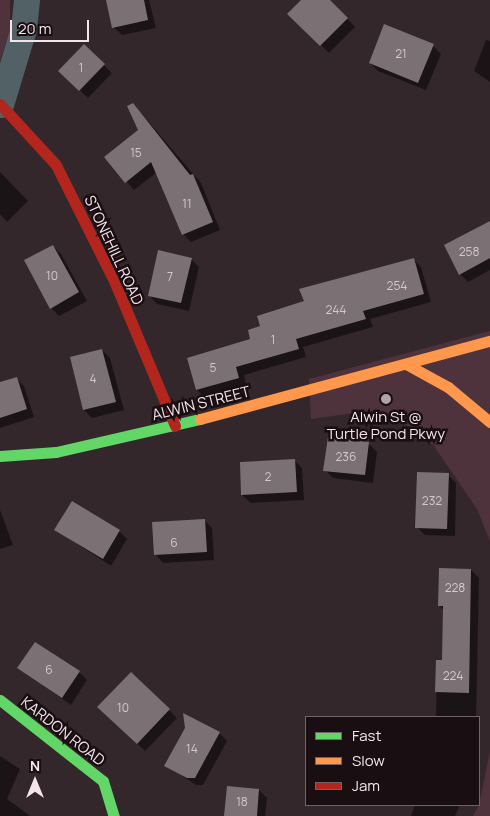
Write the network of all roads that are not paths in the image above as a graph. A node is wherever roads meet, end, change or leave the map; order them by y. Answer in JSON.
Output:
{"nodes":[{"id":1,"x":27,"y":0,"type":"edge"},
{"id":2,"x":0,"y":104,"type":"edge"},
{"id":3,"x":490,"y":341,"type":"edge"},
{"id":4,"x":406,"y":364,"type":"junction"},
{"id":5,"x":490,"y":422,"type":"edge"},
{"id":6,"x":175,"y":426,"type":"junction"},
{"id":7,"x":0,"y":456,"type":"edge"},
{"id":8,"x":0,"y":700,"type":"edge"},
{"id":9,"x":114,"y":816,"type":"edge"}],
"edges":[{"from":1,"to":2,"type":"street"},
{"from":2,"to":6,"type":"street","name":"STONEHILL ROAD"},
{"from":3,"to":4,"type":"street","name":"ALWIN STREET"},
{"from":4,"to":5,"type":"street"},
{"from":4,"to":6,"type":"street","name":"ALWIN STREET"},
{"from":6,"to":7,"type":"street","name":"ALWIN STREET"},
{"from":8,"to":9,"type":"street","name":"KARDON ROAD"}]}
